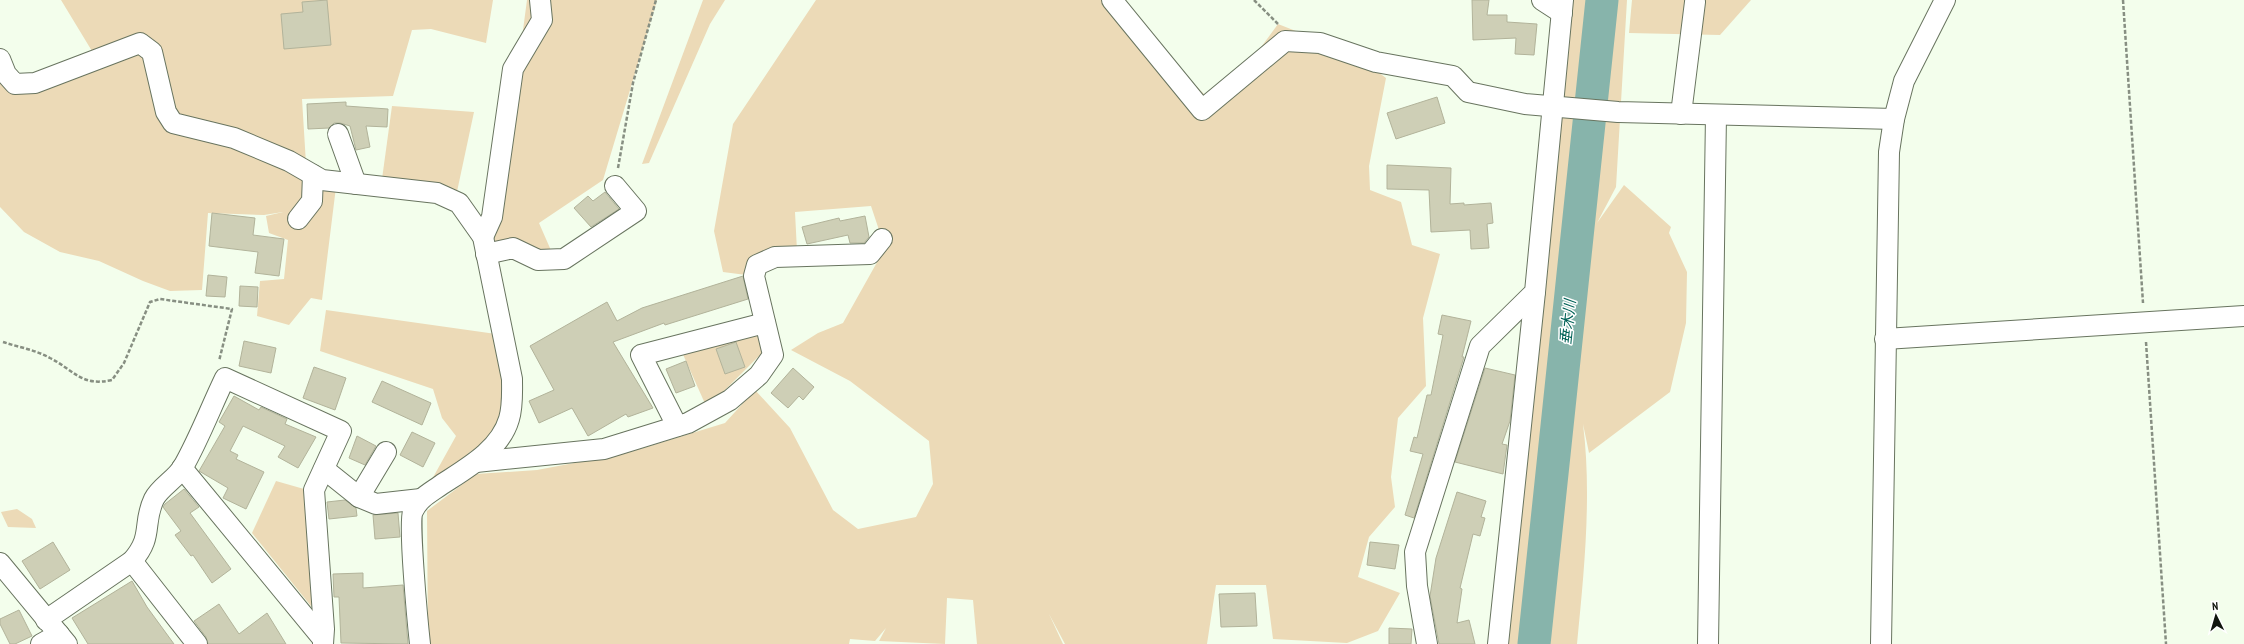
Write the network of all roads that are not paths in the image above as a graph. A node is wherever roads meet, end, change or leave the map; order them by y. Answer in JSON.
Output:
{"nodes":[{"id":1,"x":540,"y":0,"type":"edge"},
{"id":2,"x":1112,"y":0,"type":"edge"},
{"id":3,"x":1542,"y":0,"type":"edge"},
{"id":4,"x":1945,"y":0,"type":"edge"},
{"id":5,"x":1695,"y":2,"type":"dead end"},
{"id":6,"x":1562,"y":6,"type":"edge"},
{"id":7,"x":0,"y":60,"type":"edge"},
{"id":8,"x":1561,"y":107,"type":"junction"},
{"id":9,"x":1681,"y":114,"type":"junction"},
{"id":10,"x":1716,"y":115,"type":"junction"},
{"id":11,"x":1894,"y":119,"type":"junction"},
{"id":12,"x":338,"y":134,"type":"dead end"},
{"id":13,"x":313,"y":175,"type":"junction"},
{"id":14,"x":356,"y":184,"type":"junction"},
{"id":15,"x":615,"y":186,"type":"road end"},
{"id":16,"x":298,"y":219,"type":"dead end"},
{"id":17,"x":882,"y":240,"type":"dead end"},
{"id":18,"x":485,"y":245,"type":"junction"},
{"id":19,"x":1535,"y":292,"type":"junction"},
{"id":20,"x":2244,"y":316,"type":"edge"},
{"id":21,"x":766,"y":323,"type":"junction"},
{"id":22,"x":1885,"y":339,"type":"junction"},
{"id":23,"x":677,"y":426,"type":"junction"},
{"id":24,"x":386,"y":452,"type":"dead end"},
{"id":25,"x":476,"y":462,"type":"junction"},
{"id":26,"x":182,"y":468,"type":"junction"},
{"id":27,"x":324,"y":469,"type":"junction"},
{"id":28,"x":360,"y":497,"type":"junction"},
{"id":29,"x":421,"y":499,"type":"junction"},
{"id":30,"x":132,"y":561,"type":"junction"},
{"id":31,"x":0,"y":563,"type":"edge"},
{"id":32,"x":46,"y":620,"type":"junction"},
{"id":33,"x":63,"y":639,"type":"edge"},
{"id":34,"x":323,"y":642,"type":"edge"},
{"id":35,"x":41,"y":644,"type":"edge"},
{"id":36,"x":197,"y":644,"type":"edge"},
{"id":37,"x":420,"y":644,"type":"edge"},
{"id":38,"x":1427,"y":644,"type":"edge"},
{"id":39,"x":1498,"y":644,"type":"edge"},
{"id":40,"x":1708,"y":644,"type":"edge"},
{"id":41,"x":1880,"y":644,"type":"edge"}],
"edges":[{"from":1,"to":18,"type":"street"},
{"from":2,"to":8,"type":"street"},
{"from":3,"to":6,"type":"street"},
{"from":4,"to":11,"type":"street"},
{"from":5,"to":9,"type":"street"},
{"from":6,"to":8,"type":"street"},
{"from":7,"to":13,"type":"street"},
{"from":8,"to":9,"type":"street"},
{"from":8,"to":19,"type":"street"},
{"from":9,"to":10,"type":"street"},
{"from":10,"to":11,"type":"street"},
{"from":10,"to":40,"type":"street"},
{"from":11,"to":22,"type":"street"},
{"from":12,"to":14,"type":"street"},
{"from":13,"to":14,"type":"street"},
{"from":13,"to":16,"type":"street"},
{"from":14,"to":18,"type":"street"},
{"from":15,"to":18,"type":"street"},
{"from":17,"to":21,"type":"street"},
{"from":18,"to":25,"type":"street"},
{"from":19,"to":38,"type":"street"},
{"from":19,"to":39,"type":"street"},
{"from":20,"to":22,"type":"street"},
{"from":21,"to":23,"type":"street"},
{"from":21,"to":23,"type":"street"},
{"from":22,"to":41,"type":"street"},
{"from":23,"to":25,"type":"street"},
{"from":24,"to":28,"type":"street"},
{"from":25,"to":29,"type":"street"},
{"from":26,"to":27,"type":"street"},
{"from":26,"to":30,"type":"street"},
{"from":26,"to":34,"type":"street"},
{"from":27,"to":28,"type":"street"},
{"from":27,"to":34,"type":"street"},
{"from":28,"to":29,"type":"street"},
{"from":29,"to":37,"type":"street"},
{"from":30,"to":32,"type":"street"},
{"from":30,"to":36,"type":"street"},
{"from":31,"to":32,"type":"street"},
{"from":32,"to":33,"type":"street"},
{"from":33,"to":35,"type":"street"}]}
